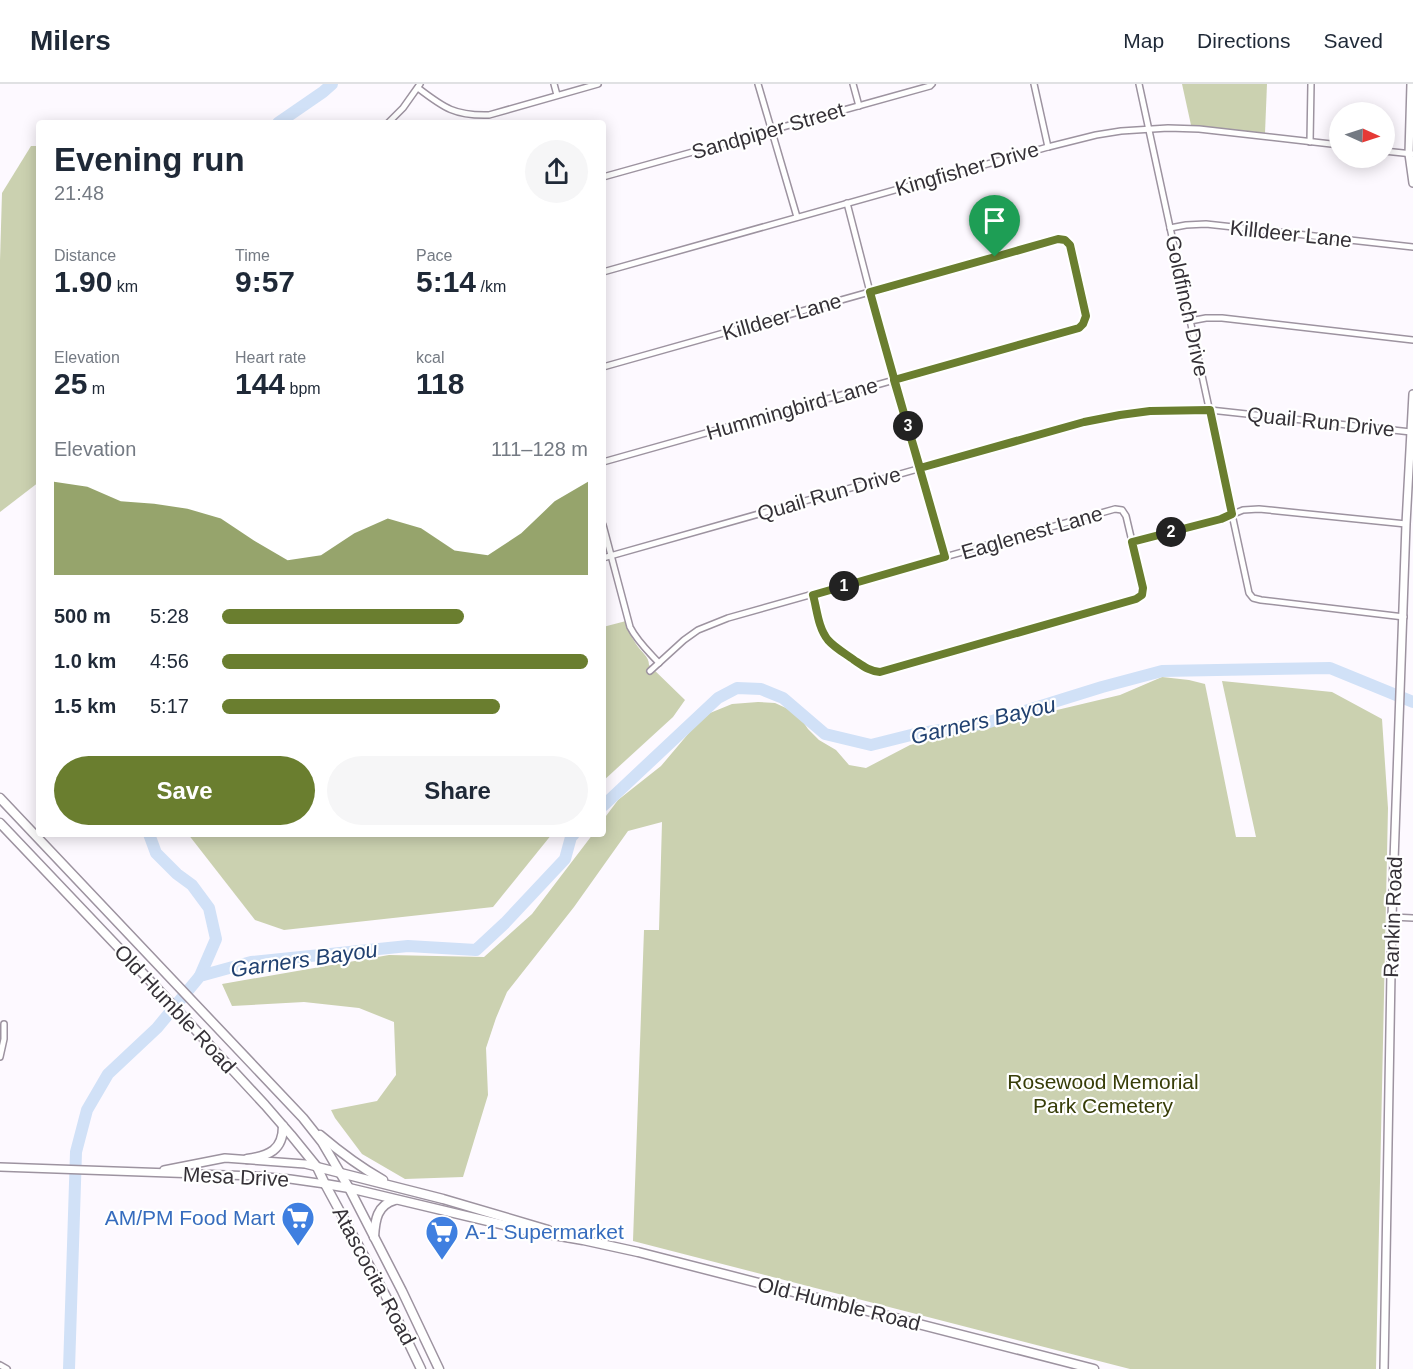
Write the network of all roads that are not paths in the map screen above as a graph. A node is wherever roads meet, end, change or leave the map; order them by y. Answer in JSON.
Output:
{"nodes":[{"id":1,"x":554,"y":84,"type":"edge"},
{"id":2,"x":598,"y":84,"type":"edge"},
{"id":3,"x":759,"y":84,"type":"edge"},
{"id":4,"x":853,"y":84,"type":"edge"},
{"id":5,"x":932,"y":84,"type":"edge"},
{"id":6,"x":1034,"y":84,"type":"edge"},
{"id":7,"x":1139,"y":84,"type":"edge"},
{"id":8,"x":1311,"y":84,"type":"edge"},
{"id":9,"x":1411,"y":84,"type":"edge"},
{"id":10,"x":419,"y":86,"type":"edge"},
{"id":11,"x":557,"y":95,"type":"junction"},
{"id":12,"x":859,"y":106,"type":"junction"},
{"id":13,"x":391,"y":120,"type":"edge"},
{"id":14,"x":1148,"y":129,"type":"junction"},
{"id":15,"x":771,"y":130,"type":"junction"},
{"id":16,"x":1310,"y":142,"type":"junction"},
{"id":17,"x":1329,"y":144,"type":"edge"},
{"id":18,"x":1048,"y":147,"type":"junction"},
{"id":19,"x":1395,"y":152,"type":"edge"},
{"id":20,"x":1411,"y":154,"type":"edge"},
{"id":21,"x":606,"y":176,"type":"edge"},
{"id":22,"x":1413,"y":183,"type":"edge"},
{"id":23,"x":847,"y":203,"type":"junction"},
{"id":24,"x":797,"y":217,"type":"junction"},
{"id":25,"x":1170,"y":228,"type":"junction"},
{"id":26,"x":1413,"y":247,"type":"edge"},
{"id":27,"x":606,"y":271,"type":"edge"},
{"id":28,"x":870,"y":292,"type":"junction"},
{"id":29,"x":1190,"y":321,"type":"junction"},
{"id":30,"x":1083,"y":324,"type":"joint"},
{"id":31,"x":1413,"y":340,"type":"edge"},
{"id":32,"x":606,"y":366,"type":"edge"},
{"id":33,"x":894,"y":380,"type":"junction"},
{"id":34,"x":1413,"y":394,"type":"edge"},
{"id":35,"x":1210,"y":410,"type":"junction"},
{"id":36,"x":1411,"y":432,"type":"junction"},
{"id":37,"x":606,"y":461,"type":"edge"},
{"id":38,"x":920,"y":468,"type":"junction"},
{"id":39,"x":1232,"y":514,"type":"junction"},
{"id":40,"x":1406,"y":524,"type":"junction"},
{"id":41,"x":606,"y":535,"type":"edge"},
{"id":42,"x":1132,"y":542,"type":"junction"},
{"id":43,"x":612,"y":555,"type":"junction"},
{"id":44,"x":606,"y":557,"type":"edge"},
{"id":45,"x":945,"y":557,"type":"junction"},
{"id":46,"x":813,"y":595,"type":"junction"},
{"id":47,"x":1404,"y":616,"type":"junction"},
{"id":48,"x":659,"y":663,"type":"junction"},
{"id":49,"x":650,"y":671,"type":"dead end"},
{"id":50,"x":0,"y":798,"type":"edge"},
{"id":51,"x":0,"y":823,"type":"edge"},
{"id":52,"x":36,"y":836,"type":"edge"},
{"id":53,"x":37,"y":837,"type":"edge"},
{"id":54,"x":85,"y":888,"type":"junction"},
{"id":55,"x":72,"y":900,"type":"junction"},
{"id":56,"x":1392,"y":917,"type":"junction"},
{"id":57,"x":1413,"y":918,"type":"edge"},
{"id":58,"x":4,"y":1024,"type":"dead end"},
{"id":59,"x":0,"y":1057,"type":"edge"},
{"id":60,"x":305,"y":1121,"type":"junction"},
{"id":61,"x":283,"y":1126,"type":"junction"},
{"id":62,"x":247,"y":1159,"type":"junction"},
{"id":63,"x":0,"y":1167,"type":"edge"},
{"id":64,"x":317,"y":1167,"type":"junction"},
{"id":65,"x":339,"y":1172,"type":"junction"},
{"id":66,"x":147,"y":1173,"type":"junction"},
{"id":67,"x":325,"y":1184,"type":"junction"},
{"id":68,"x":394,"y":1186,"type":"junction"},
{"id":69,"x":349,"y":1188,"type":"junction"},
{"id":70,"x":400,"y":1200,"type":"junction"},
{"id":71,"x":374,"y":1237,"type":"junction"},
{"id":72,"x":583,"y":1240,"type":"junction"},
{"id":73,"x":0,"y":1365,"type":"edge"},
{"id":74,"x":8,"y":1369,"type":"edge"},
{"id":75,"x":421,"y":1369,"type":"edge"},
{"id":76,"x":439,"y":1369,"type":"edge"},
{"id":77,"x":1094,"y":1369,"type":"edge"},
{"id":78,"x":1384,"y":1369,"type":"edge"}],
"edges":[{"from":1,"to":11,"type":"street"},
{"from":2,"to":11,"type":"street"},
{"from":3,"to":15,"type":"street"},
{"from":4,"to":12,"type":"street"},
{"from":5,"to":12,"type":"street","name":"Sandpiper Street"},
{"from":6,"to":18,"type":"street"},
{"from":7,"to":14,"type":"street","name":"Goldfinch Drive"},
{"from":8,"to":16,"type":"street"},
{"from":9,"to":20,"type":"street"},
{"from":10,"to":11,"type":"street"},
{"from":10,"to":13,"type":"street"},
{"from":12,"to":15,"type":"street","name":"Sandpiper Street"},
{"from":14,"to":16,"type":"street","name":"Kingfisher Drive"},
{"from":14,"to":18,"type":"street","name":"Kingfisher Drive"},
{"from":14,"to":25,"type":"street","name":"Goldfinch Drive"},
{"from":15,"to":21,"type":"street","name":"Sandpiper Street"},
{"from":15,"to":24,"type":"street"},
{"from":16,"to":17,"type":"street","name":"Kingfisher Drive"},
{"from":18,"to":23,"type":"street","name":"Kingfisher Drive"},
{"from":19,"to":20,"type":"street"},
{"from":20,"to":22,"type":"street"},
{"from":23,"to":24,"type":"street","name":"Kingfisher Drive"},
{"from":23,"to":28,"type":"street"},
{"from":24,"to":27,"type":"street","name":"Kingfisher Drive"},
{"from":25,"to":26,"type":"street","name":"Killdeer Lane"},
{"from":25,"to":29,"type":"street","name":"Goldfinch Drive"},
{"from":28,"to":30,"type":"street","name":"Killdeer Lane"},
{"from":28,"to":32,"type":"street","name":"Killdeer Lane"},
{"from":28,"to":33,"type":"street"},
{"from":29,"to":31,"type":"street"},
{"from":29,"to":35,"type":"street","name":"Goldfinch Drive"},
{"from":30,"to":33,"type":"street","name":"Hummingbird Lane"},
{"from":33,"to":37,"type":"street","name":"Hummingbird Lane"},
{"from":33,"to":38,"type":"street"},
{"from":34,"to":36,"type":"street","name":"Rankin Road"},
{"from":35,"to":36,"type":"street","name":"Quail Run Drive"},
{"from":35,"to":38,"type":"street","name":"Quail Run Drive"},
{"from":35,"to":39,"type":"street","name":"Goldfinch Drive"},
{"from":36,"to":40,"type":"street","name":"Rankin Road"},
{"from":38,"to":43,"type":"street","name":"Quail Run Drive"},
{"from":38,"to":45,"type":"street"},
{"from":39,"to":40,"type":"street","name":"Eaglenest Lane"},
{"from":39,"to":42,"type":"street","name":"Eaglenest Lane"},
{"from":39,"to":47,"type":"street","name":"Goldfinch Drive"},
{"from":40,"to":47,"type":"street","name":"Rankin Road"},
{"from":41,"to":43,"type":"street"},
{"from":42,"to":45,"type":"street","name":"Eaglenest Lane"},
{"from":42,"to":46,"type":"street"},
{"from":43,"to":44,"type":"street","name":"Quail Run Drive"},
{"from":43,"to":48,"type":"street"},
{"from":45,"to":46,"type":"street","name":"Eaglenest Lane"},
{"from":46,"to":48,"type":"street","name":"Eaglenest Lane"},
{"from":47,"to":56,"type":"street","name":"Rankin Road"},
{"from":48,"to":49,"type":"street","name":"Eaglenest Lane"},
{"from":50,"to":52,"type":"main road","name":"Old Humble Road"},
{"from":51,"to":55,"type":"main road","name":"Old Humble Road"},
{"from":53,"to":54,"type":"main road","name":"Old Humble Road"},
{"from":54,"to":55,"type":"main road"},
{"from":54,"to":60,"type":"main road","name":"Old Humble Road"},
{"from":55,"to":61,"type":"main road","name":"Old Humble Road"},
{"from":56,"to":57,"type":"street"},
{"from":56,"to":78,"type":"street","name":"Rankin Road"},
{"from":58,"to":59,"type":"street"},
{"from":60,"to":65,"type":"main road","name":"Old Humble Road"},
{"from":60,"to":68,"type":"main road"},
{"from":61,"to":62,"type":"main road"},
{"from":61,"to":64,"type":"main road","name":"Old Humble Road"},
{"from":62,"to":64,"type":"street","name":"Mesa Drive"},
{"from":62,"to":66,"type":"street","name":"Mesa Drive"},
{"from":63,"to":66,"type":"street","name":"Mesa Drive"},
{"from":64,"to":65,"type":"main road","name":"Mesa Drive"},
{"from":64,"to":67,"type":"main road","name":"Old Humble Road"},
{"from":65,"to":68,"type":"main road","name":"Old Humble Road"},
{"from":65,"to":69,"type":"main road","name":"Old Humble Road"},
{"from":66,"to":67,"type":"street","name":"Mesa Drive"},
{"from":67,"to":69,"type":"main road","name":"Old Humble Road"},
{"from":67,"to":75,"type":"main road","name":"Atascocita Road"},
{"from":68,"to":72,"type":"main road","name":"Old Humble Road"},
{"from":69,"to":70,"type":"main road","name":"Old Humble Road"},
{"from":69,"to":71,"type":"main road","name":"Atascocita Road"},
{"from":70,"to":71,"type":"main road"},
{"from":70,"to":72,"type":"main road","name":"Old Humble Road"},
{"from":71,"to":76,"type":"main road","name":"Atascocita Road"},
{"from":72,"to":77,"type":"main road","name":"Old Humble Road"},
{"from":73,"to":74,"type":"street"}]}
